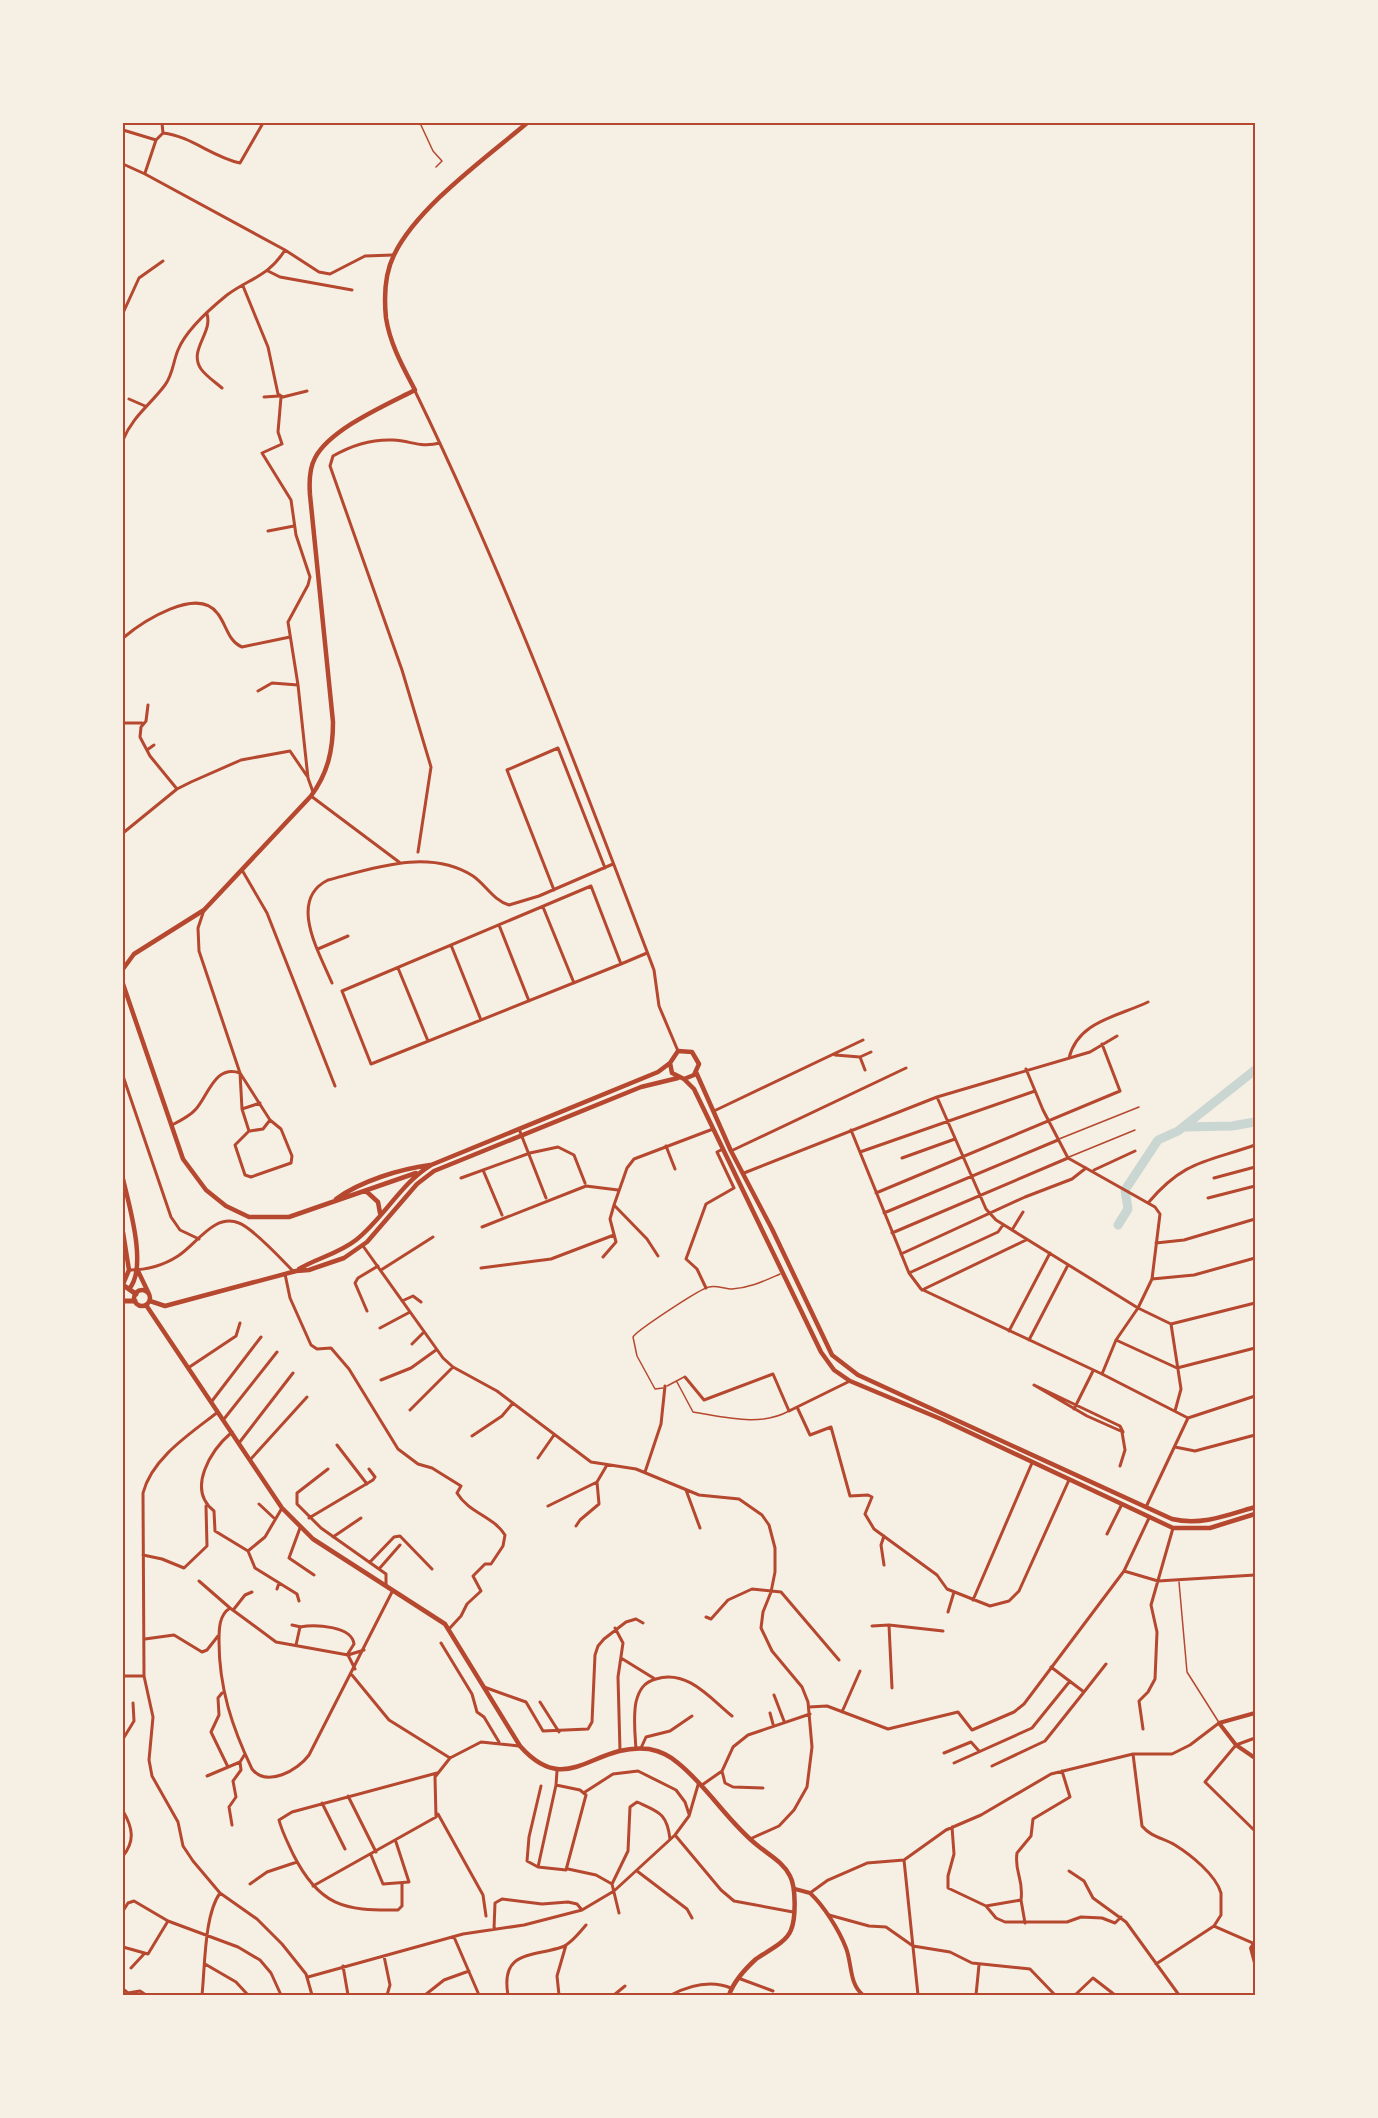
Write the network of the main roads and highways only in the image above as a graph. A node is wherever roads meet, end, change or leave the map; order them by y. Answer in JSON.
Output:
{"nodes":[{"id":1,"x":527,"y":123,"type":"edge"},
{"id":2,"x":137,"y":953,"type":"junction"},
{"id":3,"x":126,"y":960,"type":"edge"},
{"id":4,"x":123,"y":970,"type":"edge"},
{"id":5,"x":123,"y":984,"type":"edge"},
{"id":6,"x":670,"y":1063,"type":"junction"},
{"id":7,"x":696,"y":1072,"type":"junction"},
{"id":8,"x":681,"y":1078,"type":"junction"},
{"id":9,"x":501,"y":1136,"type":"junction"},
{"id":10,"x":504,"y":1142,"type":"junction"},
{"id":11,"x":431,"y":1165,"type":"junction"},
{"id":12,"x":420,"y":1172,"type":"junction"},
{"id":13,"x":431,"y":1173,"type":"junction"},
{"id":14,"x":123,"y":1179,"type":"edge"},
{"id":15,"x":366,"y":1191,"type":"junction"},
{"id":16,"x":334,"y":1200,"type":"junction"},
{"id":17,"x":380,"y":1213,"type":"junction"},
{"id":18,"x":123,"y":1232,"type":"edge"},
{"id":19,"x":138,"y":1270,"type":"junction"},
{"id":20,"x":295,"y":1271,"type":"junction"},
{"id":21,"x":123,"y":1285,"type":"edge"},
{"id":22,"x":129,"y":1289,"type":"junction"},
{"id":23,"x":123,"y":1295,"type":"edge"},
{"id":24,"x":135,"y":1297,"type":"junction"},
{"id":25,"x":123,"y":1301,"type":"edge"},
{"id":26,"x":149,"y":1301,"type":"junction"},
{"id":27,"x":813,"y":1318,"type":"junction"},
{"id":28,"x":805,"y":1320,"type":"junction"},
{"id":29,"x":970,"y":1430,"type":"junction"},
{"id":30,"x":1255,"y":1507,"type":"edge"},
{"id":31,"x":1255,"y":1514,"type":"edge"},
{"id":32,"x":729,"y":1995,"type":"edge"}],
"edges":[{"from":1,"to":2,"type":"main road"},
{"from":2,"to":3,"type":"main road"},
{"from":2,"to":4,"type":"main road"},
{"from":3,"to":4,"type":"main road"},
{"from":5,"to":16,"type":"main road"},
{"from":6,"to":7,"type":"main road"},
{"from":6,"to":8,"type":"main road"},
{"from":6,"to":9,"type":"main road"},
{"from":7,"to":8,"type":"main road"},
{"from":7,"to":27,"type":"main road"},
{"from":8,"to":10,"type":"main road"},
{"from":8,"to":28,"type":"main road"},
{"from":9,"to":10,"type":"main road"},
{"from":9,"to":11,"type":"main road"},
{"from":10,"to":13,"type":"main road"},
{"from":11,"to":12,"type":"main road"},
{"from":11,"to":16,"type":"main road"},
{"from":12,"to":13,"type":"main road"},
{"from":12,"to":15,"type":"main road"},
{"from":12,"to":17,"type":"main road"},
{"from":13,"to":20,"type":"main road"},
{"from":14,"to":19,"type":"main road"},
{"from":15,"to":16,"type":"main road"},
{"from":15,"to":17,"type":"main road"},
{"from":17,"to":20,"type":"main road"},
{"from":18,"to":21,"type":"main road"},
{"from":19,"to":22,"type":"main road"},
{"from":19,"to":26,"type":"main road"},
{"from":20,"to":26,"type":"main road"},
{"from":21,"to":22,"type":"highway"},
{"from":22,"to":23,"type":"highway"},
{"from":22,"to":24,"type":"highway"},
{"from":24,"to":25,"type":"highway"},
{"from":24,"to":26,"type":"main road"},
{"from":24,"to":26,"type":"main road"},
{"from":26,"to":32,"type":"main road"},
{"from":27,"to":28,"type":"main road"},
{"from":27,"to":29,"type":"main road"},
{"from":28,"to":29,"type":"main road"},
{"from":29,"to":30,"type":"main road"},
{"from":29,"to":31,"type":"main road"}]}
